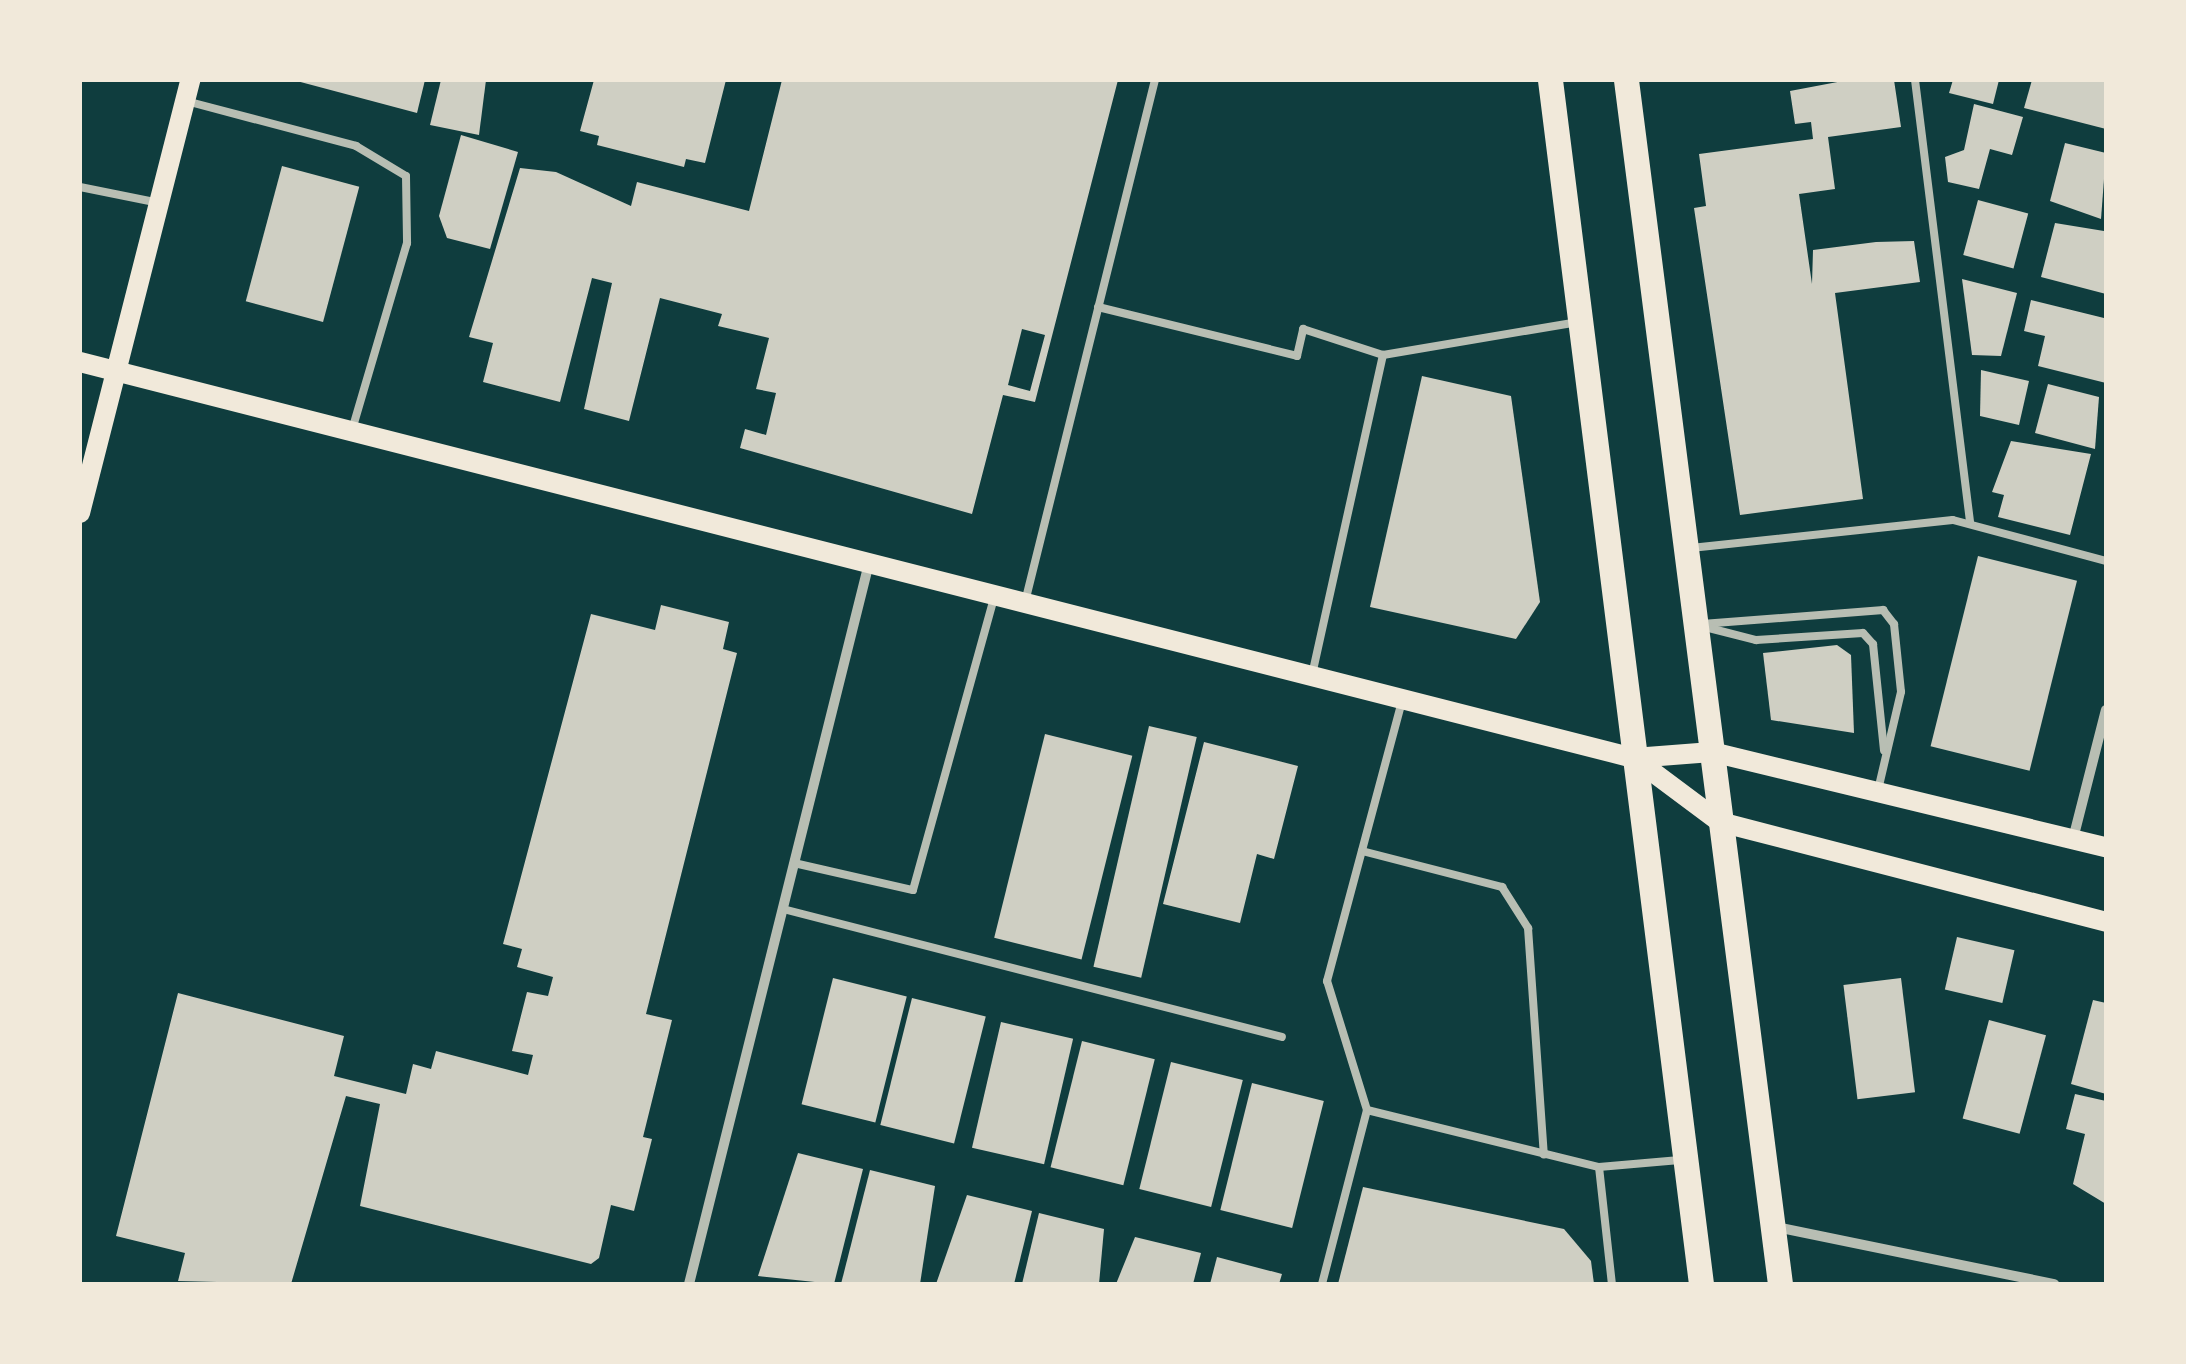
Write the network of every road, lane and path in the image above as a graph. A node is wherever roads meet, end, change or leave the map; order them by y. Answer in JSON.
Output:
{"nodes":[{"id":1,"x":1155,"y":80,"type":"edge"},
{"id":2,"x":1550,"y":80,"type":"edge"},
{"id":3,"x":1626,"y":80,"type":"edge"},
{"id":4,"x":1915,"y":80,"type":"edge"},
{"id":5,"x":188,"y":90,"type":"edge"},
{"id":6,"x":80,"y":187,"type":"edge"},
{"id":7,"x":158,"y":204,"type":"junction"},
{"id":8,"x":1098,"y":308,"type":"junction"},
{"id":9,"x":1582,"y":321,"type":"junction"},
{"id":10,"x":1383,"y":355,"type":"junction"},
{"id":11,"x":80,"y":362,"type":"edge"},
{"id":12,"x":115,"y":371,"type":"junction"},
{"id":13,"x":352,"y":430,"type":"junction"},
{"id":14,"x":80,"y":513,"type":"edge"},
{"id":15,"x":1970,"y":524,"type":"junction"},
{"id":16,"x":1687,"y":548,"type":"junction"},
{"id":17,"x":2106,"y":561,"type":"edge"},
{"id":18,"x":869,"y":563,"type":"junction"},
{"id":19,"x":995,"y":595,"type":"junction"},
{"id":20,"x":1025,"y":603,"type":"junction"},
{"id":21,"x":1696,"y":625,"type":"junction"},
{"id":22,"x":1312,"y":674,"type":"junction"},
{"id":23,"x":1403,"y":698,"type":"junction"},
{"id":24,"x":2106,"y":710,"type":"edge"},
{"id":25,"x":1712,"y":752,"type":"junction"},
{"id":26,"x":1634,"y":758,"type":"junction"},
{"id":27,"x":1885,"y":760,"type":"junction"},
{"id":28,"x":1878,"y":790,"type":"junction"},
{"id":29,"x":1720,"y":822,"type":"junction"},
{"id":30,"x":2073,"y":839,"type":"junction"},
{"id":31,"x":2106,"y":848,"type":"edge"},
{"id":32,"x":1362,"y":851,"type":"junction"},
{"id":33,"x":794,"y":863,"type":"junction"},
{"id":34,"x":783,"y":909,"type":"junction"},
{"id":35,"x":2106,"y":922,"type":"edge"},
{"id":36,"x":1282,"y":1037,"type":"dead end"},
{"id":37,"x":1366,"y":1110,"type":"junction"},
{"id":38,"x":1544,"y":1154,"type":"junction"},
{"id":39,"x":1685,"y":1160,"type":"junction"},
{"id":40,"x":1600,"y":1166,"type":"junction"},
{"id":41,"x":1773,"y":1226,"type":"junction"},
{"id":42,"x":689,"y":1284,"type":"edge"},
{"id":43,"x":1322,"y":1284,"type":"edge"},
{"id":44,"x":1612,"y":1284,"type":"edge"},
{"id":45,"x":1701,"y":1284,"type":"edge"},
{"id":46,"x":1780,"y":1284,"type":"edge"},
{"id":47,"x":2054,"y":1284,"type":"edge"}],
"edges":[{"from":1,"to":8,"type":"lane"},
{"from":2,"to":9,"type":"main road"},
{"from":3,"to":16,"type":"main road"},
{"from":4,"to":15,"type":"lane"},
{"from":5,"to":7,"type":"main road"},
{"from":5,"to":13,"type":"lane"},
{"from":6,"to":7,"type":"lane"},
{"from":7,"to":12,"type":"main road"},
{"from":8,"to":10,"type":"lane"},
{"from":8,"to":20,"type":"lane"},
{"from":9,"to":10,"type":"lane"},
{"from":9,"to":26,"type":"main road"},
{"from":10,"to":22,"type":"lane"},
{"from":11,"to":12,"type":"main road"},
{"from":12,"to":13,"type":"main road"},
{"from":12,"to":14,"type":"main road"},
{"from":13,"to":18,"type":"main road"},
{"from":15,"to":16,"type":"lane"},
{"from":15,"to":17,"type":"lane"},
{"from":16,"to":21,"type":"main road"},
{"from":18,"to":19,"type":"main road"},
{"from":18,"to":33,"type":"street"},
{"from":19,"to":20,"type":"main road"},
{"from":19,"to":33,"type":"lane"},
{"from":20,"to":22,"type":"main road"},
{"from":21,"to":25,"type":"main road"},
{"from":21,"to":27,"type":"lane"},
{"from":21,"to":27,"type":"lane"},
{"from":22,"to":23,"type":"main road"},
{"from":23,"to":26,"type":"main road"},
{"from":23,"to":32,"type":"lane"},
{"from":24,"to":30,"type":"street"},
{"from":25,"to":26,"type":"main road"},
{"from":25,"to":28,"type":"main road"},
{"from":25,"to":29,"type":"main road"},
{"from":26,"to":29,"type":"main road"},
{"from":26,"to":39,"type":"main road"},
{"from":27,"to":28,"type":"lane"},
{"from":28,"to":30,"type":"main road"},
{"from":29,"to":35,"type":"main road"},
{"from":29,"to":41,"type":"main road"},
{"from":30,"to":31,"type":"main road"},
{"from":32,"to":37,"type":"lane"},
{"from":32,"to":38,"type":"lane"},
{"from":33,"to":34,"type":"street"},
{"from":34,"to":36,"type":"lane"},
{"from":34,"to":42,"type":"street"},
{"from":37,"to":38,"type":"lane"},
{"from":37,"to":43,"type":"lane"},
{"from":38,"to":40,"type":"lane"},
{"from":39,"to":40,"type":"lane"},
{"from":39,"to":45,"type":"main road"},
{"from":40,"to":44,"type":"lane"},
{"from":41,"to":46,"type":"main road"},
{"from":41,"to":47,"type":"street"}]}
